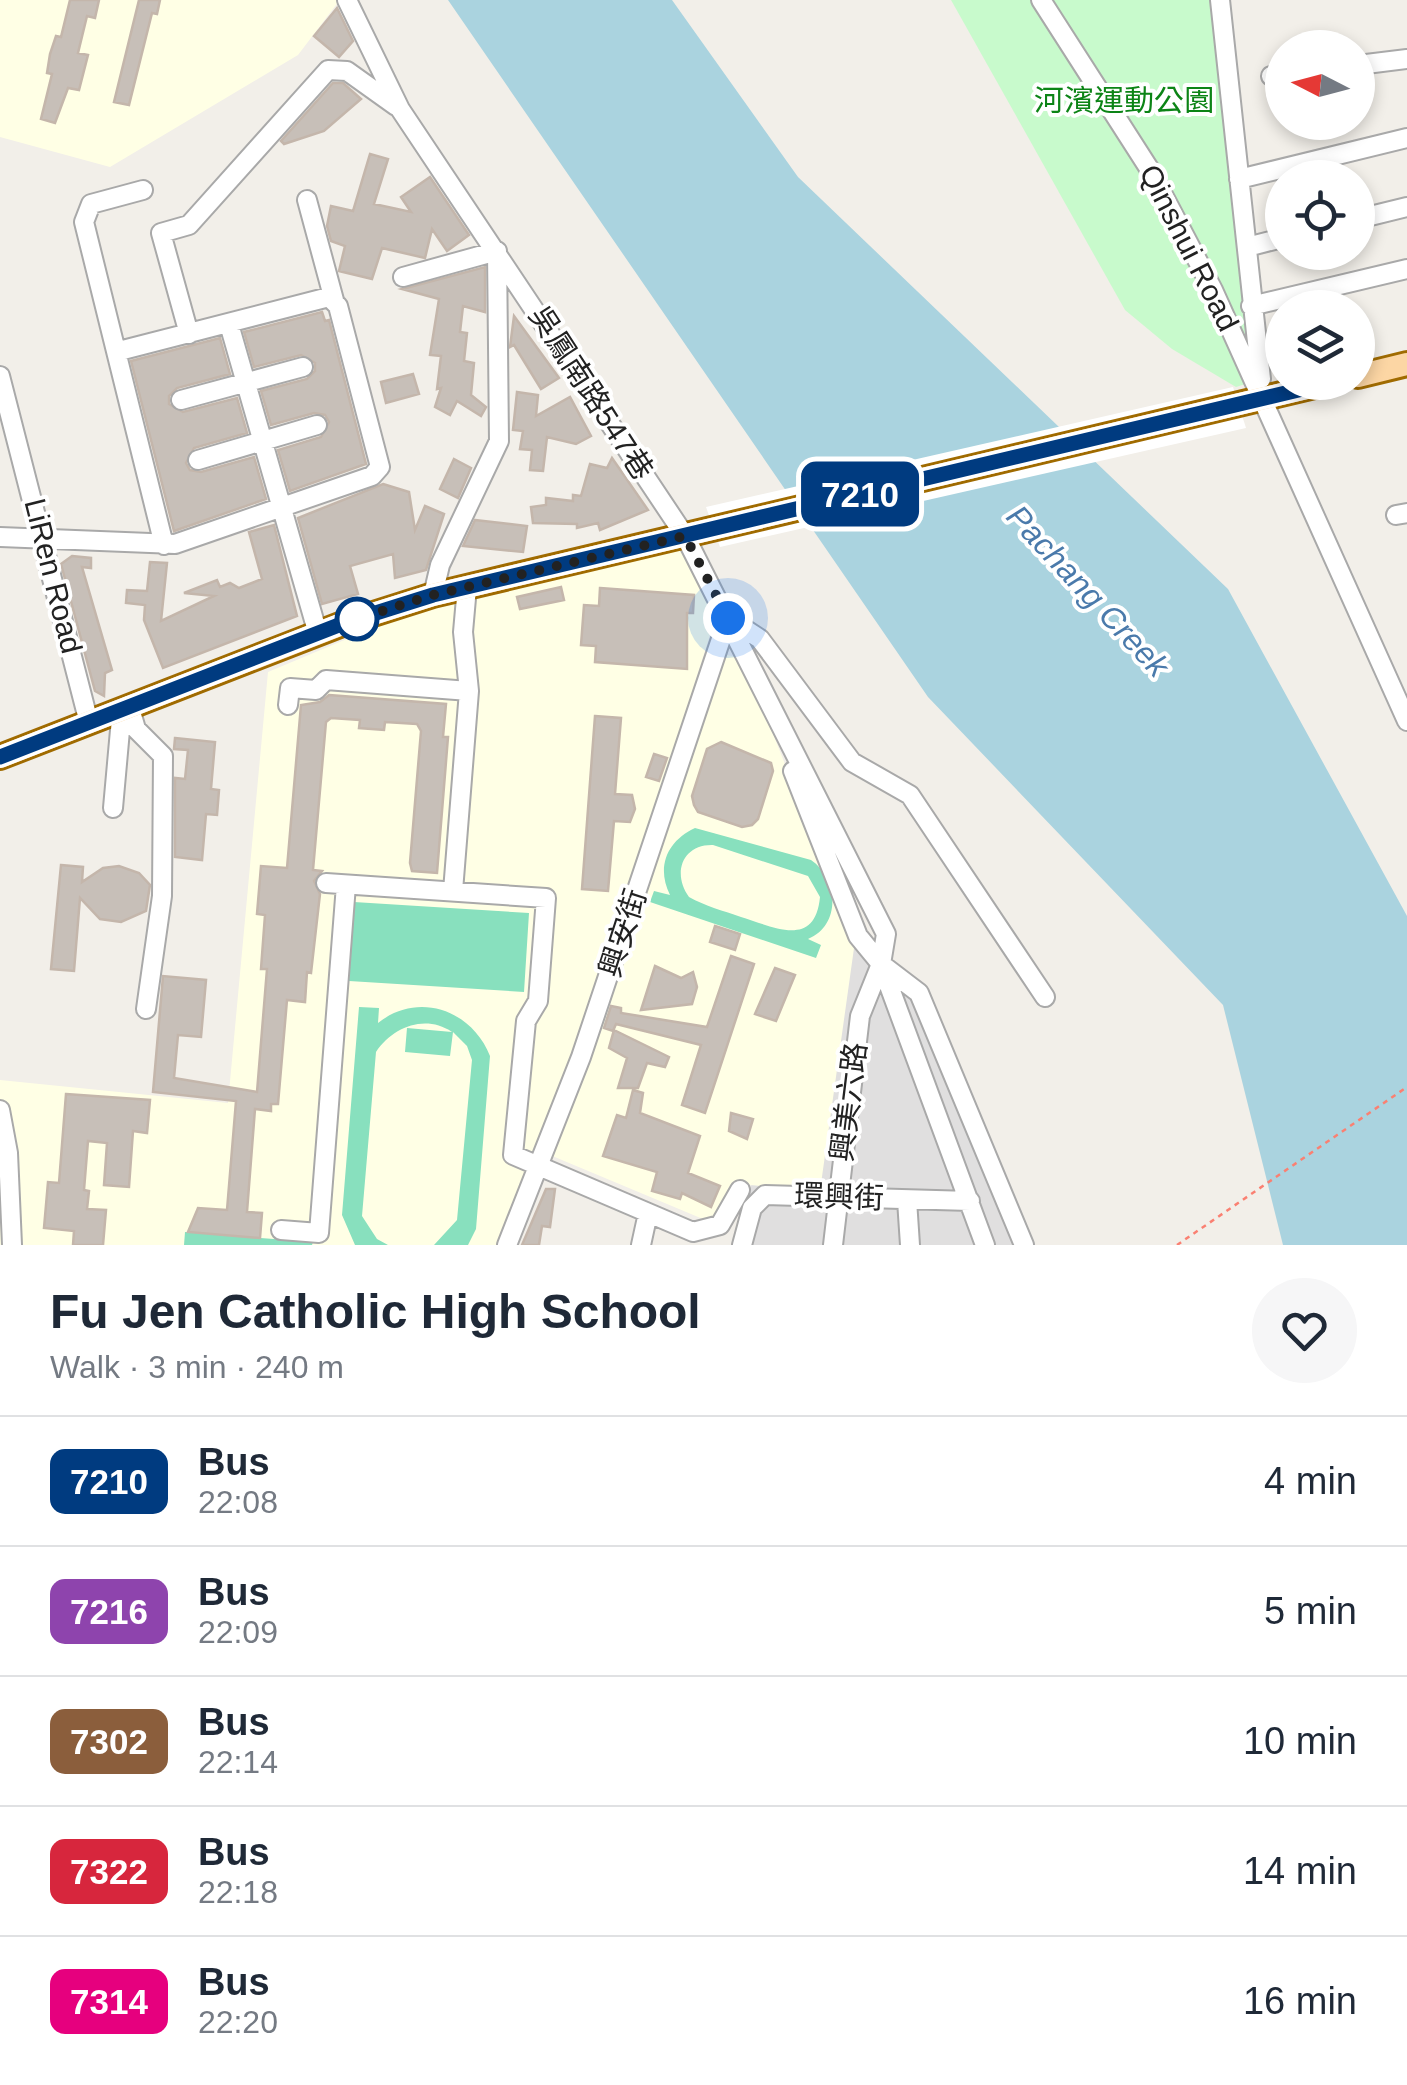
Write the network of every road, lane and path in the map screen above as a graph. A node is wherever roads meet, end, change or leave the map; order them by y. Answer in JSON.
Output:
{"nodes":[{"id":1,"x":347,"y":0,"type":"edge"},
{"id":2,"x":1041,"y":0,"type":"edge"},
{"id":3,"x":1220,"y":0,"type":"edge"},
{"id":4,"x":1407,"y":59,"type":"edge"},
{"id":5,"x":1375,"y":63,"type":"edge"},
{"id":6,"x":400,"y":109,"type":"junction"},
{"id":7,"x":1407,"y":138,"type":"edge"},
{"id":8,"x":1239,"y":179,"type":"junction"},
{"id":9,"x":143,"y":190,"type":"dead end"},
{"id":10,"x":307,"y":200,"type":"dead end"},
{"id":11,"x":1407,"y":207,"type":"edge"},
{"id":12,"x":1375,"y":215,"type":"edge"},
{"id":13,"x":1265,"y":242,"type":"edge"},
{"id":14,"x":1247,"y":247,"type":"junction"},
{"id":15,"x":496,"y":251,"type":"junction"},
{"id":16,"x":1407,"y":270,"type":"edge"},
{"id":17,"x":403,"y":277,"type":"dead end"},
{"id":18,"x":334,"y":300,"type":"junction"},
{"id":19,"x":1251,"y":306,"type":"junction"},
{"id":20,"x":229,"y":324,"type":"junction"},
{"id":21,"x":189,"y":334,"type":"junction"},
{"id":22,"x":119,"y":352,"type":"junction"},
{"id":23,"x":1407,"y":364,"type":"edge"},
{"id":24,"x":303,"y":367,"type":"dead end"},
{"id":25,"x":1375,"y":372,"type":"edge"},
{"id":26,"x":0,"y":376,"type":"edge"},
{"id":27,"x":245,"y":384,"type":"junction"},
{"id":28,"x":1263,"y":399,"type":"junction"},
{"id":29,"x":181,"y":400,"type":"dead end"},
{"id":30,"x":317,"y":426,"type":"dead end"},
{"id":31,"x":261,"y":442,"type":"junction"},
{"id":32,"x":198,"y":460,"type":"dead end"},
{"id":33,"x":280,"y":510,"type":"junction"},
{"id":34,"x":685,"y":536,"type":"junction"},
{"id":35,"x":0,"y":537,"type":"edge"},
{"id":36,"x":44,"y":540,"type":"junction"},
{"id":37,"x":164,"y":545,"type":"junction"},
{"id":38,"x":467,"y":587,"type":"junction"},
{"id":39,"x":433,"y":595,"type":"junction"},
{"id":40,"x":728,"y":618,"type":"junction"},
{"id":41,"x":318,"y":634,"type":"junction"},
{"id":42,"x":469,"y":691,"type":"junction"},
{"id":43,"x":288,"y":705,"type":"dead end"},
{"id":44,"x":126,"y":706,"type":"junction"},
{"id":45,"x":88,"y":719,"type":"junction"},
{"id":46,"x":1407,"y":721,"type":"edge"},
{"id":47,"x":0,"y":757,"type":"edge"},
{"id":48,"x":112,"y":808,"type":"dead end"},
{"id":49,"x":326,"y":883,"type":"dead end"},
{"id":50,"x":346,"y":885,"type":"junction"},
{"id":51,"x":452,"y":892,"type":"junction"},
{"id":52,"x":881,"y":964,"type":"junction"},
{"id":53,"x":1045,"y":997,"type":"dead end"},
{"id":54,"x":146,"y":1009,"type":"dead end"},
{"id":55,"x":1407,"y":1087,"type":"edge"},
{"id":56,"x":0,"y":1110,"type":"edge"},
{"id":57,"x":538,"y":1166,"type":"junction"},
{"id":58,"x":5,"y":1188,"type":"edge"},
{"id":59,"x":740,"y":1190,"type":"dead end"},
{"id":60,"x":838,"y":1196,"type":"junction"},
{"id":61,"x":908,"y":1200,"type":"junction"},
{"id":62,"x":970,"y":1201,"type":"junction"},
{"id":63,"x":648,"y":1213,"type":"junction"},
{"id":64,"x":281,"y":1230,"type":"dead end"},
{"id":65,"x":12,"y":1245,"type":"edge"},
{"id":66,"x":508,"y":1245,"type":"edge"},
{"id":67,"x":641,"y":1245,"type":"edge"},
{"id":68,"x":742,"y":1245,"type":"edge"},
{"id":69,"x":832,"y":1245,"type":"edge"},
{"id":70,"x":910,"y":1245,"type":"edge"},
{"id":71,"x":985,"y":1245,"type":"edge"},
{"id":72,"x":1024,"y":1245,"type":"edge"},
{"id":73,"x":1176,"y":1245,"type":"edge"}],
"edges":[{"from":1,"to":6,"type":"street","name":"吳鳳南路547巷"},
{"from":2,"to":28,"type":"street","name":"Qinshui Road"},
{"from":3,"to":8,"type":"street"},
{"from":4,"to":5,"type":"street"},
{"from":6,"to":15,"type":"street","name":"吳鳳南路547巷"},
{"from":6,"to":21,"type":"street"},
{"from":7,"to":8,"type":"street"},
{"from":8,"to":14,"type":"street"},
{"from":9,"to":22,"type":"street"},
{"from":10,"to":18,"type":"street"},
{"from":11,"to":12,"type":"street"},
{"from":13,"to":14,"type":"street"},
{"from":14,"to":19,"type":"street"},
{"from":15,"to":17,"type":"street"},
{"from":15,"to":34,"type":"street","name":"吳鳳南路547巷"},
{"from":15,"to":39,"type":"street","name":"吳鳳南路547巷"},
{"from":16,"to":19,"type":"street"},
{"from":18,"to":20,"type":"street"},
{"from":18,"to":33,"type":"street"},
{"from":19,"to":28,"type":"street"},
{"from":20,"to":21,"type":"street"},
{"from":20,"to":27,"type":"street"},
{"from":21,"to":22,"type":"street"},
{"from":22,"to":37,"type":"street"},
{"from":23,"to":25,"type":"main road"},
{"from":24,"to":27,"type":"street"},
{"from":26,"to":36,"type":"street","name":"LiRen Road"},
{"from":27,"to":29,"type":"street"},
{"from":27,"to":31,"type":"street"},
{"from":28,"to":34,"type":"main road"},
{"from":28,"to":46,"type":"street"},
{"from":30,"to":31,"type":"street"},
{"from":31,"to":32,"type":"street"},
{"from":31,"to":33,"type":"street"},
{"from":33,"to":37,"type":"street"},
{"from":33,"to":41,"type":"street"},
{"from":34,"to":38,"type":"main road"},
{"from":34,"to":40,"type":"street","name":"吳鳳南路547巷"},
{"from":35,"to":36,"type":"street"},
{"from":36,"to":37,"type":"street"},
{"from":36,"to":45,"type":"street","name":"LiRen Road"},
{"from":38,"to":39,"type":"main road"},
{"from":38,"to":42,"type":"street"},
{"from":39,"to":41,"type":"main road"},
{"from":40,"to":52,"type":"street","name":"吳鳳南路547巷"},
{"from":40,"to":53,"type":"street"},
{"from":40,"to":57,"type":"street","name":"興安街"},
{"from":41,"to":44,"type":"main road"},
{"from":42,"to":43,"type":"street"},
{"from":42,"to":51,"type":"street"},
{"from":44,"to":45,"type":"main road"},
{"from":44,"to":48,"type":"street"},
{"from":44,"to":54,"type":"street"},
{"from":45,"to":47,"type":"main road"},
{"from":49,"to":50,"type":"street"},
{"from":50,"to":51,"type":"street"},
{"from":50,"to":64,"type":"street"},
{"from":51,"to":57,"type":"street"},
{"from":52,"to":60,"type":"street","name":"興美六路"},
{"from":52,"to":62,"type":"street"},
{"from":52,"to":72,"type":"street"},
{"from":55,"to":73,"type":"path"},
{"from":56,"to":58,"type":"street"},
{"from":57,"to":63,"type":"street"},
{"from":57,"to":66,"type":"street","name":"興安街"},
{"from":58,"to":65,"type":"street"},
{"from":59,"to":63,"type":"street"},
{"from":60,"to":61,"type":"street","name":"環興街"},
{"from":60,"to":68,"type":"street","name":"環興街"},
{"from":60,"to":69,"type":"street","name":"興美六路"},
{"from":61,"to":62,"type":"street","name":"環興街"},
{"from":61,"to":70,"type":"street"},
{"from":62,"to":71,"type":"street"},
{"from":63,"to":67,"type":"street"}]}
